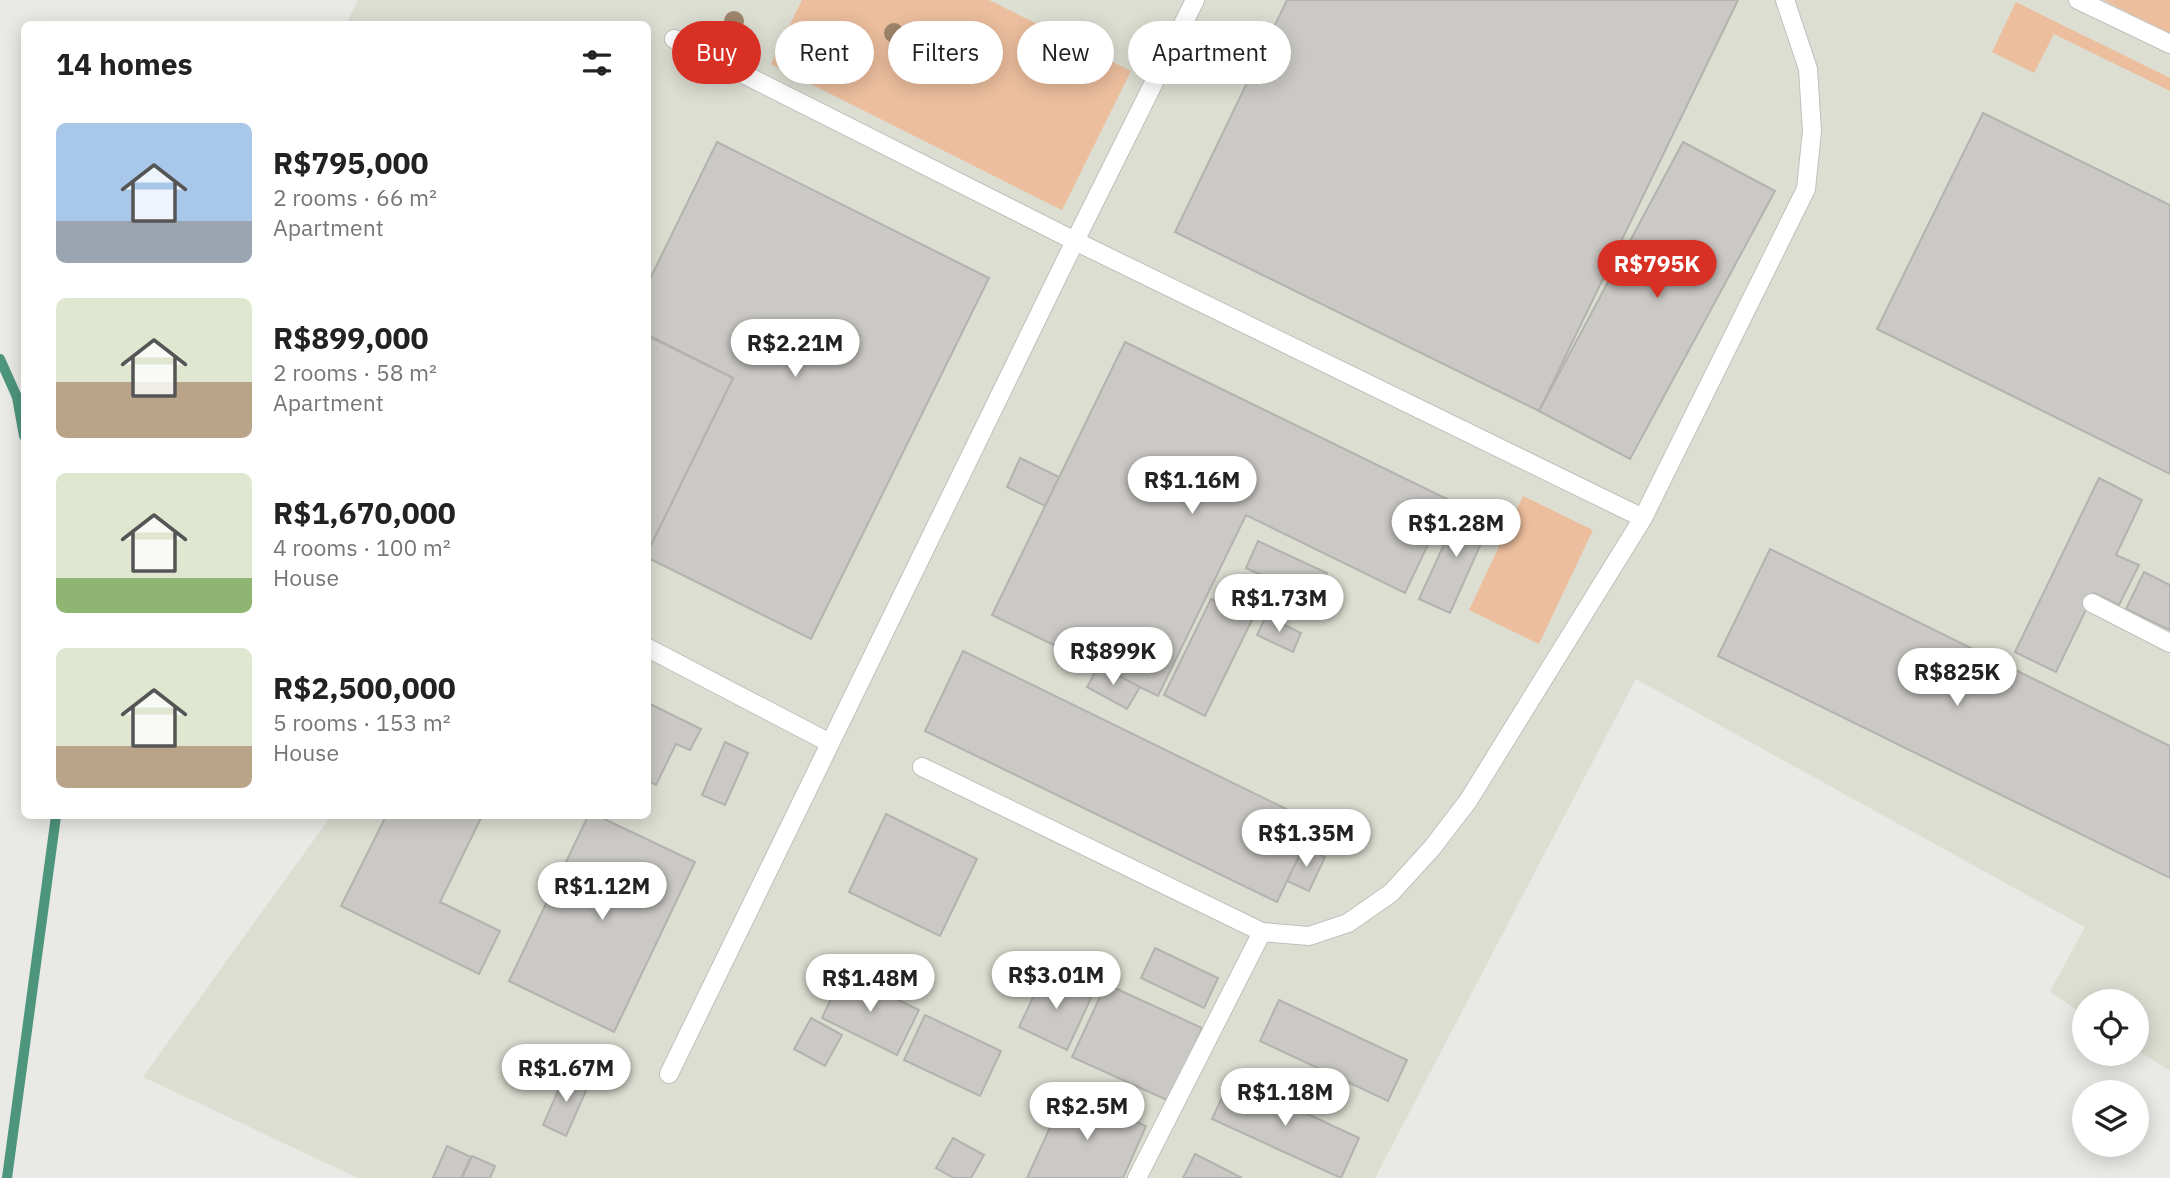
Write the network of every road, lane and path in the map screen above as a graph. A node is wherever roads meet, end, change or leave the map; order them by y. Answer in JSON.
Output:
{"nodes":[{"id":1,"x":1195,"y":0,"type":"edge"},
{"id":2,"x":1785,"y":0,"type":"edge"},
{"id":3,"x":2078,"y":0,"type":"edge"},
{"id":4,"x":2170,"y":44,"type":"edge"},
{"id":5,"x":761,"y":83,"type":"edge"},
{"id":6,"x":1074,"y":241,"type":"junction"},
{"id":7,"x":1643,"y":518,"type":"junction"},
{"id":8,"x":2092,"y":603,"type":"dead end"},
{"id":9,"x":2170,"y":643,"type":"edge"},
{"id":10,"x":651,"y":650,"type":"edge"},
{"id":11,"x":830,"y":743,"type":"junction"},
{"id":12,"x":922,"y":767,"type":"dead end"},
{"id":13,"x":1262,"y":932,"type":"junction"},
{"id":14,"x":669,"y":1073,"type":"dead end"},
{"id":15,"x":1137,"y":1178,"type":"edge"}],
"edges":[{"from":1,"to":6,"type":"lane"},
{"from":2,"to":7,"type":"lane"},
{"from":3,"to":4,"type":"lane"},
{"from":5,"to":6,"type":"lane"},
{"from":6,"to":7,"type":"lane"},
{"from":6,"to":11,"type":"lane"},
{"from":7,"to":13,"type":"lane"},
{"from":8,"to":9,"type":"lane"},
{"from":10,"to":11,"type":"lane"},
{"from":11,"to":14,"type":"lane"},
{"from":12,"to":13,"type":"lane"},
{"from":13,"to":15,"type":"lane"}]}
